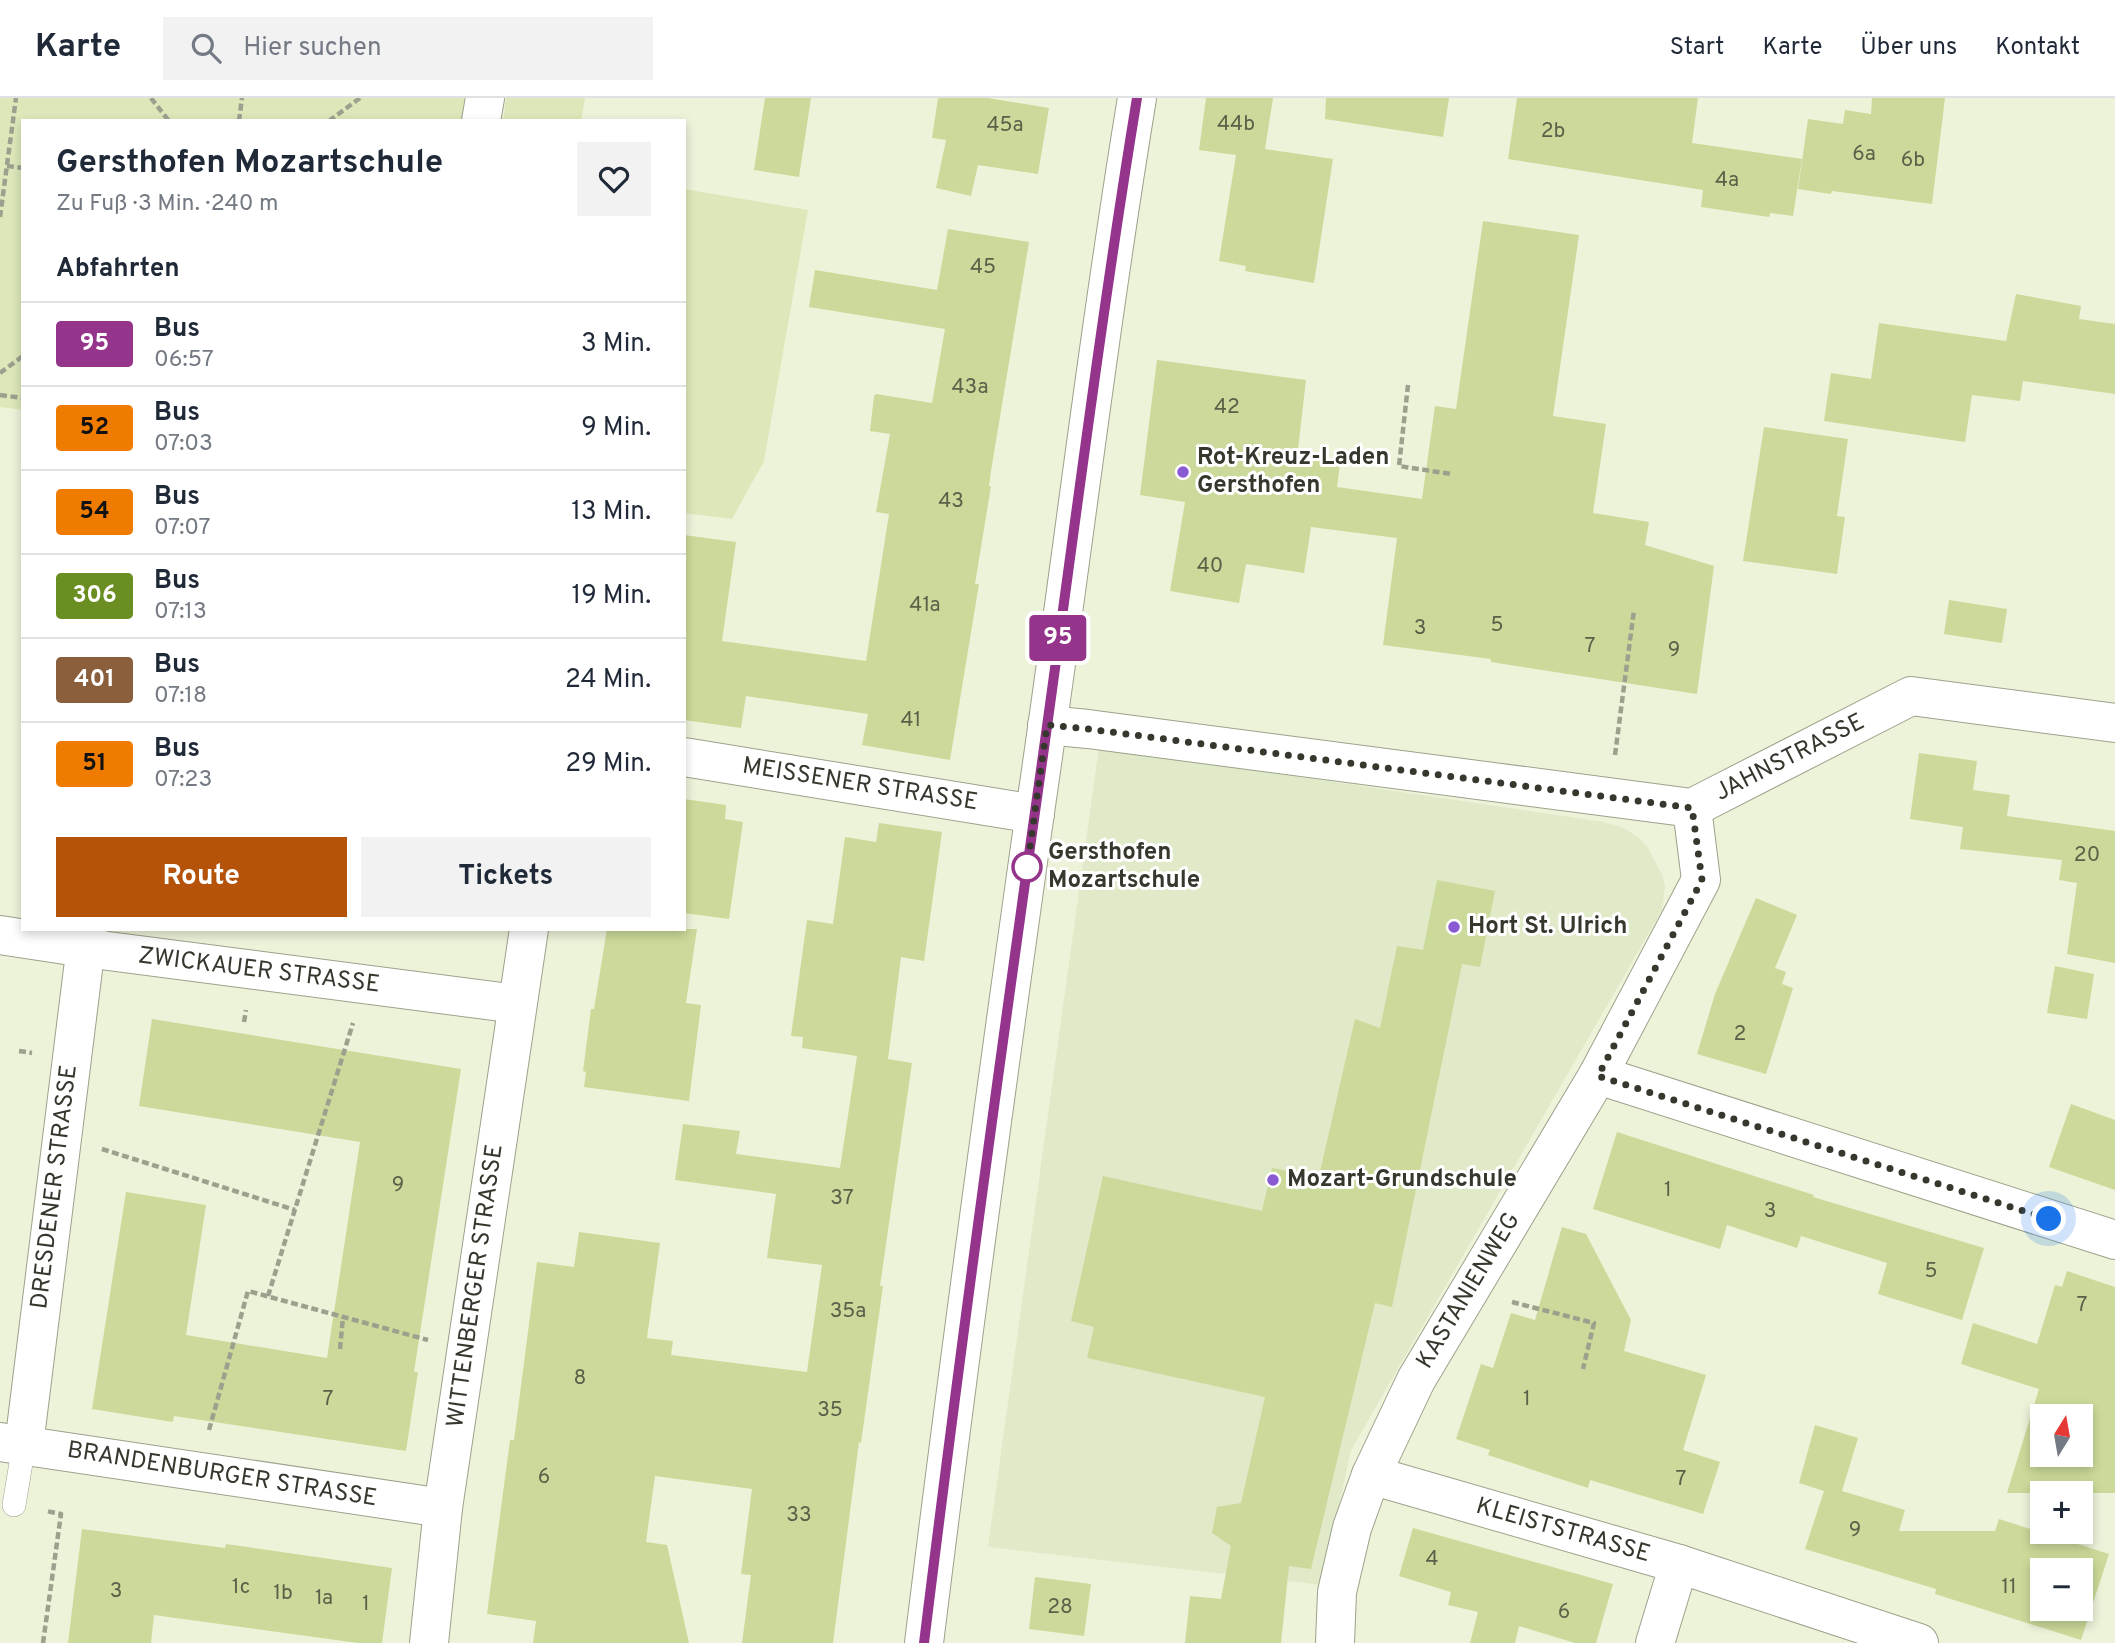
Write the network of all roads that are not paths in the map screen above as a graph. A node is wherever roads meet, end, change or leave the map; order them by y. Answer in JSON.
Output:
{"nodes":[{"id":1,"x":485,"y":98,"type":"edge"},
{"id":2,"x":1137,"y":98,"type":"edge"},
{"id":3,"x":481,"y":119,"type":"edge"},
{"id":4,"x":2115,"y":723,"type":"edge"},
{"id":5,"x":1047,"y":725,"type":"junction"},
{"id":6,"x":686,"y":757,"type":"edge"},
{"id":7,"x":1692,"y":808,"type":"junction"},
{"id":8,"x":1035,"y":814,"type":"junction"},
{"id":9,"x":529,"y":931,"type":"edge"},
{"id":10,"x":0,"y":935,"type":"edge"},
{"id":11,"x":86,"y":939,"type":"edge"},
{"id":12,"x":517,"y":1004,"type":"junction"},
{"id":13,"x":1598,"y":1076,"type":"junction"},
{"id":14,"x":2115,"y":1240,"type":"edge"},
{"id":15,"x":12,"y":1444,"type":"edge"},
{"id":16,"x":1371,"y":1475,"type":"junction"},
{"id":17,"x":14,"y":1505,"type":"dead end"},
{"id":18,"x":443,"y":1508,"type":"junction"},
{"id":19,"x":1679,"y":1564,"type":"junction"},
{"id":20,"x":429,"y":1643,"type":"edge"},
{"id":21,"x":924,"y":1643,"type":"edge"},
{"id":22,"x":1335,"y":1643,"type":"edge"},
{"id":23,"x":1655,"y":1643,"type":"edge"},
{"id":24,"x":1919,"y":1643,"type":"edge"}],
"edges":[{"from":1,"to":3,"type":"street"},
{"from":2,"to":5,"type":"street"},
{"from":4,"to":7,"type":"street","name":"JAHNSTRASSE"},
{"from":5,"to":7,"type":"street","name":"JAHNSTRASSE"},
{"from":5,"to":8,"type":"street"},
{"from":6,"to":8,"type":"street","name":"MEISSENER STRASSE"},
{"from":7,"to":13,"type":"street","name":"KASTANIENWEG"},
{"from":8,"to":21,"type":"street"},
{"from":9,"to":12,"type":"street","name":"WITTENBERGER STRASSE"},
{"from":10,"to":11,"type":"street","name":"ZWICKAUER STRASSE"},
{"from":11,"to":12,"type":"street","name":"ZWICKAUER STRASSE"},
{"from":11,"to":15,"type":"street","name":"DRESDENER STRASSE"},
{"from":12,"to":18,"type":"street","name":"WITTENBERGER STRASSE"},
{"from":13,"to":14,"type":"street"},
{"from":13,"to":16,"type":"street","name":"KASTANIENWEG"},
{"from":15,"to":17,"type":"lane"},
{"from":15,"to":18,"type":"street","name":"BRANDENBURGER STRASSE"},
{"from":16,"to":19,"type":"street","name":"KLEISTSTRASSE"},
{"from":16,"to":22,"type":"street"},
{"from":18,"to":20,"type":"street","name":"WITTENBERGER STRASSE"},
{"from":19,"to":23,"type":"street"},
{"from":19,"to":24,"type":"street","name":"KLEISTSTRASSE"}]}
